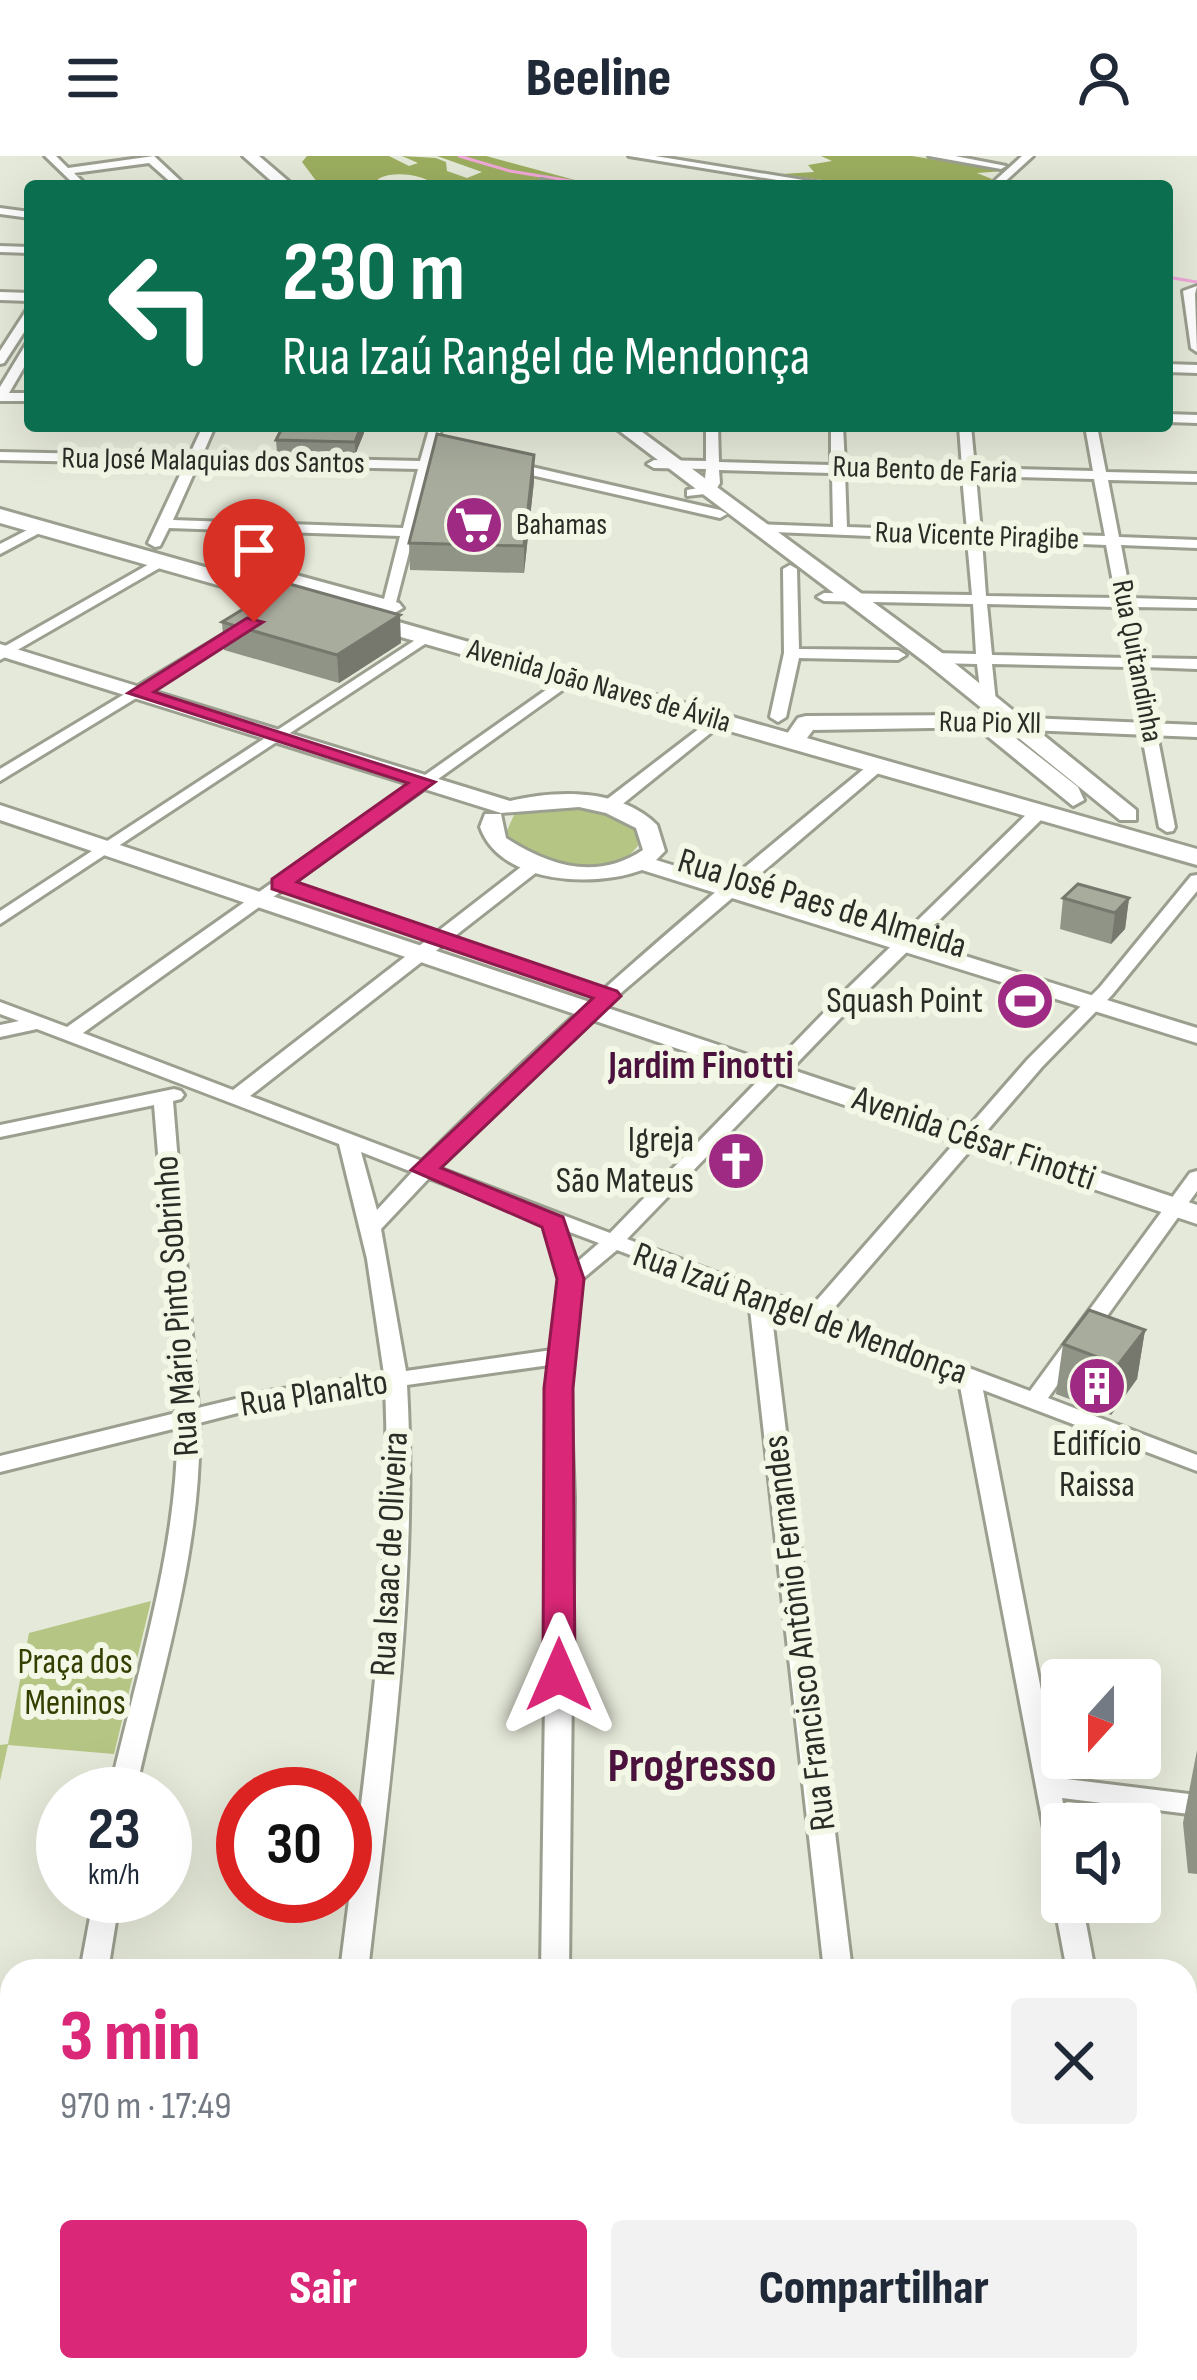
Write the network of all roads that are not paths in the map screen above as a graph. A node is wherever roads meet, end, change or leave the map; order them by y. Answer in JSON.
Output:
{"nodes":[{"id":1,"x":50,"y":156,"type":"edge"},
{"id":2,"x":250,"y":156,"type":"edge"},
{"id":3,"x":272,"y":156,"type":"edge"},
{"id":4,"x":634,"y":156,"type":"edge"},
{"id":5,"x":934,"y":156,"type":"edge"},
{"id":6,"x":1028,"y":156,"type":"edge"},
{"id":7,"x":150,"y":158,"type":"edge"},
{"id":8,"x":1001,"y":166,"type":"dead end"},
{"id":9,"x":66,"y":171,"type":"junction"},
{"id":10,"x":76,"y":180,"type":"edge"},
{"id":11,"x":174,"y":180,"type":"edge"},
{"id":12,"x":279,"y":180,"type":"edge"},
{"id":13,"x":301,"y":180,"type":"edge"},
{"id":14,"x":795,"y":180,"type":"edge"},
{"id":15,"x":1001,"y":180,"type":"edge"},
{"id":16,"x":0,"y":200,"type":"edge"},
{"id":17,"x":6,"y":212,"type":"edge"},
{"id":18,"x":1197,"y":290,"type":"edge"},
{"id":19,"x":1173,"y":316,"type":"edge"},
{"id":20,"x":1190,"y":317,"type":"junction"},
{"id":21,"x":24,"y":321,"type":"edge"},
{"id":22,"x":4,"y":346,"type":"edge"},
{"id":23,"x":1197,"y":348,"type":"edge"},
{"id":24,"x":0,"y":360,"type":"edge"},
{"id":25,"x":8,"y":370,"type":"edge"},
{"id":26,"x":0,"y":397,"type":"edge"},
{"id":27,"x":206,"y":432,"type":"edge"},
{"id":28,"x":436,"y":432,"type":"edge"},
{"id":29,"x":614,"y":432,"type":"edge"},
{"id":30,"x":629,"y":432,"type":"edge"},
{"id":31,"x":712,"y":432,"type":"edge"},
{"id":32,"x":838,"y":432,"type":"edge"},
{"id":33,"x":966,"y":432,"type":"edge"},
{"id":34,"x":1092,"y":432,"type":"edge"},
{"id":35,"x":434,"y":455,"type":"junction"},
{"id":36,"x":0,"y":456,"type":"edge"},
{"id":37,"x":194,"y":461,"type":"junction"},
{"id":38,"x":493,"y":463,"type":"edge"},
{"id":39,"x":664,"y":463,"type":"junction"},
{"id":40,"x":712,"y":463,"type":"junction"},
{"id":41,"x":841,"y":467,"type":"junction"},
{"id":42,"x":972,"y":471,"type":"junction"},
{"id":43,"x":1101,"y":475,"type":"junction"},
{"id":44,"x":1197,"y":478,"type":"edge"},
{"id":45,"x":700,"y":491,"type":"junction"},
{"id":46,"x":0,"y":499,"type":"edge"},
{"id":47,"x":719,"y":514,"type":"junction"},
{"id":48,"x":0,"y":516,"type":"edge"},
{"id":49,"x":42,"y":528,"type":"junction"},
{"id":50,"x":757,"y":528,"type":"junction"},
{"id":51,"x":840,"y":531,"type":"junction"},
{"id":52,"x":409,"y":532,"type":"junction"},
{"id":53,"x":978,"y":536,"type":"junction"},
{"id":54,"x":1114,"y":541,"type":"junction"},
{"id":55,"x":161,"y":543,"type":"junction"},
{"id":56,"x":1197,"y":544,"type":"edge"},
{"id":57,"x":0,"y":550,"type":"edge"},
{"id":58,"x":790,"y":568,"type":"junction"},
{"id":59,"x":824,"y":597,"type":"junction"},
{"id":60,"x":853,"y":597,"type":"junction"},
{"id":61,"x":977,"y":598,"type":"junction"},
{"id":62,"x":1125,"y":602,"type":"junction"},
{"id":63,"x":1197,"y":604,"type":"edge"},
{"id":64,"x":389,"y":607,"type":"junction"},
{"id":65,"x":254,"y":622,"type":"edge"},
{"id":66,"x":426,"y":637,"type":"junction"},
{"id":67,"x":791,"y":653,"type":"junction"},
{"id":68,"x":2,"y":655,"type":"edge"},
{"id":69,"x":898,"y":655,"type":"junction"},
{"id":70,"x":934,"y":658,"type":"junction"},
{"id":71,"x":986,"y":660,"type":"junction"},
{"id":72,"x":1136,"y":663,"type":"junction"},
{"id":73,"x":1197,"y":664,"type":"edge"},
{"id":74,"x":570,"y":678,"type":"junction"},
{"id":75,"x":132,"y":697,"type":"junction"},
{"id":76,"x":985,"y":712,"type":"junction"},
{"id":77,"x":778,"y":717,"type":"junction"},
{"id":78,"x":717,"y":720,"type":"junction"},
{"id":79,"x":1010,"y":723,"type":"junction"},
{"id":80,"x":1149,"y":729,"type":"junction"},
{"id":81,"x":1197,"y":731,"type":"edge"},
{"id":82,"x":800,"y":732,"type":"junction"},
{"id":83,"x":270,"y":740,"type":"junction"},
{"id":84,"x":876,"y":767,"type":"junction"},
{"id":85,"x":0,"y":776,"type":"edge"},
{"id":86,"x":418,"y":786,"type":"junction"},
{"id":87,"x":0,"y":793,"type":"edge"},
{"id":88,"x":1073,"y":800,"type":"junction"},
{"id":89,"x":608,"y":807,"type":"junction"},
{"id":90,"x":0,"y":812,"type":"edge"},
{"id":91,"x":501,"y":813,"type":"junction"},
{"id":92,"x":1038,"y":813,"type":"junction"},
{"id":93,"x":1128,"y":815,"type":"junction"},
{"id":94,"x":1167,"y":827,"type":"junction"},
{"id":95,"x":1197,"y":836,"type":"edge"},
{"id":96,"x":117,"y":841,"type":"junction"},
{"id":97,"x":648,"y":857,"type":"junction"},
{"id":98,"x":1197,"y":857,"type":"edge"},
{"id":99,"x":536,"y":864,"type":"junction"},
{"id":100,"x":1197,"y":880,"type":"edge"},
{"id":101,"x":739,"y":885,"type":"junction"},
{"id":102,"x":270,"y":890,"type":"junction"},
{"id":103,"x":0,"y":920,"type":"edge"},
{"id":104,"x":911,"y":938,"type":"junction"},
{"id":105,"x":429,"y":946,"type":"junction"},
{"id":106,"x":1099,"y":997,"type":"junction"},
{"id":107,"x":602,"y":1003,"type":"junction"},
{"id":108,"x":0,"y":1008,"type":"edge"},
{"id":109,"x":1197,"y":1020,"type":"edge"},
{"id":110,"x":39,"y":1023,"type":"junction"},
{"id":111,"x":0,"y":1031,"type":"edge"},
{"id":112,"x":68,"y":1034,"type":"junction"},
{"id":113,"x":1197,"y":1036,"type":"edge"},
{"id":114,"x":785,"y":1065,"type":"junction"},
{"id":115,"x":203,"y":1086,"type":"junction"},
{"id":116,"x":163,"y":1098,"type":"junction"},
{"id":117,"x":235,"y":1098,"type":"junction"},
{"id":118,"x":978,"y":1128,"type":"junction"},
{"id":119,"x":0,"y":1131,"type":"edge"},
{"id":120,"x":348,"y":1140,"type":"junction"},
{"id":121,"x":424,"y":1170,"type":"junction"},
{"id":122,"x":1190,"y":1197,"type":"edge"},
{"id":123,"x":554,"y":1222,"type":"junction"},
{"id":124,"x":372,"y":1227,"type":"junction"},
{"id":125,"x":611,"y":1244,"type":"junction"},
{"id":126,"x":570,"y":1279,"type":"junction"},
{"id":127,"x":759,"y":1295,"type":"junction"},
{"id":128,"x":814,"y":1316,"type":"junction"},
{"id":129,"x":562,"y":1357,"type":"junction"},
{"id":130,"x":969,"y":1376,"type":"junction"},
{"id":131,"x":395,"y":1381,"type":"junction"},
{"id":132,"x":1033,"y":1402,"type":"junction"},
{"id":133,"x":190,"y":1416,"type":"junction"},
{"id":134,"x":1197,"y":1463,"type":"edge"},
{"id":135,"x":0,"y":1464,"type":"edge"},
{"id":136,"x":128,"y":1767,"type":"edge"},
{"id":137,"x":1046,"y":1786,"type":"junction"},
{"id":138,"x":1049,"y":1803,"type":"edge"},
{"id":139,"x":1197,"y":1804,"type":"edge"},
{"id":140,"x":102,"y":1923,"type":"edge"},
{"id":141,"x":1072,"y":1923,"type":"edge"},
{"id":142,"x":96,"y":1959,"type":"edge"},
{"id":143,"x":355,"y":1959,"type":"edge"},
{"id":144,"x":555,"y":1959,"type":"edge"},
{"id":145,"x":837,"y":1959,"type":"edge"},
{"id":146,"x":1079,"y":1959,"type":"edge"}],
"edges":[{"from":1,"to":9,"type":"street"},
{"from":2,"to":12,"type":"main road"},
{"from":3,"to":13,"type":"main road"},
{"from":4,"to":14,"type":"street"},
{"from":5,"to":8,"type":"street"},
{"from":6,"to":15,"type":"street"},
{"from":7,"to":9,"type":"street"},
{"from":7,"to":11,"type":"street"},
{"from":9,"to":10,"type":"street"},
{"from":16,"to":17,"type":"street"},
{"from":18,"to":20,"type":"street"},
{"from":19,"to":20,"type":"street"},
{"from":20,"to":23,"type":"street"},
{"from":21,"to":22,"type":"street"},
{"from":22,"to":24,"type":"street"},
{"from":25,"to":26,"type":"street"},
{"from":27,"to":37,"type":"street"},
{"from":28,"to":35,"type":"street"},
{"from":29,"to":39,"type":"main road"},
{"from":30,"to":39,"type":"main road"},
{"from":31,"to":40,"type":"street"},
{"from":32,"to":41,"type":"street"},
{"from":33,"to":42,"type":"street"},
{"from":34,"to":43,"type":"street","name":"Rua Quitandinha"},
{"from":35,"to":37,"type":"street","name":"Rua José Malaquias dos Santos"},
{"from":35,"to":52,"type":"street"},
{"from":36,"to":37,"type":"street","name":"Rua José Malaquias dos Santos"},
{"from":37,"to":55,"type":"street"},
{"from":38,"to":47,"type":"street"},
{"from":39,"to":40,"type":"street","name":"Rua Bento de Faria"},
{"from":39,"to":45,"type":"main road"},
{"from":40,"to":41,"type":"street","name":"Rua Bento de Faria"},
{"from":40,"to":45,"type":"street"},
{"from":41,"to":42,"type":"street","name":"Rua Bento de Faria"},
{"from":41,"to":51,"type":"street"},
{"from":42,"to":43,"type":"street","name":"Rua Bento de Faria"},
{"from":42,"to":53,"type":"street"},
{"from":43,"to":44,"type":"street","name":"Rua Bento de Faria"},
{"from":43,"to":54,"type":"street","name":"Rua Quitandinha"},
{"from":45,"to":47,"type":"main road"},
{"from":45,"to":50,"type":"main road"},
{"from":46,"to":55,"type":"main road","name":"Avenida João Naves de Ávila"},
{"from":47,"to":58,"type":"main road"},
{"from":48,"to":49,"type":"main road","name":"Avenida João Naves de Ávila"},
{"from":49,"to":55,"type":"main road","name":"Avenida João Naves de Ávila"},
{"from":49,"to":57,"type":"street"},
{"from":50,"to":51,"type":"street","name":"Rua Vicente Piragibe"},
{"from":50,"to":60,"type":"main road"},
{"from":51,"to":53,"type":"street","name":"Rua Vicente Piragibe"},
{"from":52,"to":55,"type":"street"},
{"from":52,"to":64,"type":"street"},
{"from":53,"to":54,"type":"street","name":"Rua Vicente Piragibe"},
{"from":53,"to":61,"type":"street"},
{"from":54,"to":56,"type":"street","name":"Rua Vicente Piragibe"},
{"from":54,"to":62,"type":"street","name":"Rua Quitandinha"},
{"from":55,"to":64,"type":"main road","name":"Avenida João Naves de Ávila"},
{"from":55,"to":66,"type":"main road","name":"Avenida João Naves de Ávila"},
{"from":55,"to":68,"type":"street"},
{"from":58,"to":59,"type":"main road"},
{"from":58,"to":67,"type":"street"},
{"from":59,"to":60,"type":"street"},
{"from":59,"to":69,"type":"main road"},
{"from":60,"to":61,"type":"street"},
{"from":60,"to":70,"type":"main road"},
{"from":61,"to":62,"type":"street"},
{"from":61,"to":71,"type":"street"},
{"from":62,"to":63,"type":"street"},
{"from":62,"to":72,"type":"street","name":"Rua Quitandinha"},
{"from":64,"to":77,"type":"main road","name":"Avenida João Naves de Ávila"},
{"from":65,"to":75,"type":"street"},
{"from":66,"to":74,"type":"main road","name":"Avenida João Naves de Ávila"},
{"from":66,"to":83,"type":"street"},
{"from":67,"to":69,"type":"street"},
{"from":67,"to":77,"type":"street"},
{"from":68,"to":75,"type":"street"},
{"from":69,"to":76,"type":"main road"},
{"from":70,"to":71,"type":"street"},
{"from":70,"to":76,"type":"main road"},
{"from":71,"to":72,"type":"street"},
{"from":71,"to":76,"type":"street"},
{"from":72,"to":73,"type":"street"},
{"from":72,"to":80,"type":"street","name":"Rua Quitandinha"},
{"from":74,"to":78,"type":"main road","name":"Avenida João Naves de Ávila"},
{"from":74,"to":86,"type":"street"},
{"from":75,"to":83,"type":"street"},
{"from":75,"to":85,"type":"street"},
{"from":76,"to":79,"type":"main road"},
{"from":76,"to":82,"type":"main road","name":"Rua Pio Xll"},
{"from":76,"to":88,"type":"street"},
{"from":77,"to":82,"type":"main road","name":"Avenida João Naves de Ávila"},
{"from":78,"to":82,"type":"main road","name":"Avenida João Naves de Ávila"},
{"from":78,"to":89,"type":"street"},
{"from":79,"to":80,"type":"street","name":"Rua Pio Xll"},
{"from":79,"to":93,"type":"main road"},
{"from":80,"to":81,"type":"street","name":"Rua Pio Xll"},
{"from":80,"to":94,"type":"street","name":"Rua Quitandinha"},
{"from":82,"to":84,"type":"main road","name":"Avenida João Naves de Ávila"},
{"from":82,"to":88,"type":"main road","name":"Avenida João Naves de Ávila"},
{"from":83,"to":86,"type":"street"},
{"from":83,"to":96,"type":"street"},
{"from":84,"to":92,"type":"main road","name":"Avenida João Naves de Ávila"},
{"from":84,"to":101,"type":"street"},
{"from":86,"to":91,"type":"street"},
{"from":86,"to":102,"type":"street"},
{"from":87,"to":96,"type":"main road","name":"Avenida César Finotti"},
{"from":88,"to":93,"type":"main road","name":"Avenida João Naves de Ávila"},
{"from":89,"to":91,"type":"street"},
{"from":89,"to":97,"type":"street","name":"Rua José Paes de Almeida"},
{"from":90,"to":96,"type":"main road","name":"Avenida César Finotti"},
{"from":91,"to":99,"type":"street"},
{"from":92,"to":98,"type":"main road","name":"Avenida João Naves de Ávila"},
{"from":92,"to":104,"type":"street"},
{"from":93,"to":94,"type":"main road","name":"Avenida João Naves de Ávila"},
{"from":94,"to":95,"type":"main road","name":"Avenida João Naves de Ávila"},
{"from":96,"to":102,"type":"main road","name":"Avenida César Finotti"},
{"from":96,"to":103,"type":"street"},
{"from":97,"to":99,"type":"street","name":"Rua José Paes de Almeida"},
{"from":97,"to":101,"type":"street","name":"Rua José Paes de Almeida"},
{"from":99,"to":105,"type":"street"},
{"from":100,"to":106,"type":"street"},
{"from":101,"to":104,"type":"street","name":"Rua José Paes de Almeida"},
{"from":101,"to":107,"type":"street"},
{"from":102,"to":105,"type":"main road","name":"Avenida César Finotti"},
{"from":102,"to":112,"type":"street"},
{"from":104,"to":106,"type":"street","name":"Rua José Paes de Almeida"},
{"from":104,"to":114,"type":"street"},
{"from":105,"to":107,"type":"main road","name":"Avenida César Finotti"},
{"from":105,"to":117,"type":"street"},
{"from":106,"to":109,"type":"street","name":"Rua José Paes de Almeida"},
{"from":106,"to":113,"type":"street","name":"Rua José Paes de Almeida"},
{"from":106,"to":118,"type":"street"},
{"from":107,"to":114,"type":"main road","name":"Avenida César Finotti"},
{"from":107,"to":121,"type":"street"},
{"from":108,"to":110,"type":"street","name":"Rua Izaú Rangel de Mendonça"},
{"from":110,"to":111,"type":"street"},
{"from":110,"to":112,"type":"street","name":"Rua Izaú Rangel de Mendonça"},
{"from":112,"to":115,"type":"street","name":"Rua Izaú Rangel de Mendonça"},
{"from":114,"to":118,"type":"main road","name":"Avenida César Finotti"},
{"from":114,"to":125,"type":"street"},
{"from":115,"to":116,"type":"street"},
{"from":115,"to":117,"type":"street","name":"Rua Izaú Rangel de Mendonça"},
{"from":116,"to":119,"type":"street"},
{"from":116,"to":133,"type":"street","name":"Rua Mário Pinto Sobrinho"},
{"from":117,"to":120,"type":"street","name":"Rua Izaú Rangel de Mendonça"},
{"from":118,"to":122,"type":"main road","name":"Avenida César Finotti"},
{"from":118,"to":128,"type":"street"},
{"from":120,"to":121,"type":"street","name":"Rua Izaú Rangel de Mendonça"},
{"from":120,"to":124,"type":"street","name":"Rua Isaac de Oliveira"},
{"from":121,"to":123,"type":"street","name":"Rua Izaú Rangel de Mendonça"},
{"from":121,"to":124,"type":"street"},
{"from":122,"to":132,"type":"street"},
{"from":123,"to":125,"type":"street","name":"Rua Izaú Rangel de Mendonça"},
{"from":123,"to":126,"type":"street"},
{"from":124,"to":131,"type":"street","name":"Rua Isaac de Oliveira"},
{"from":125,"to":126,"type":"street"},
{"from":125,"to":127,"type":"street","name":"Rua Izaú Rangel de Mendonça"},
{"from":126,"to":129,"type":"street"},
{"from":127,"to":128,"type":"street","name":"Rua Izaú Rangel de Mendonça"},
{"from":127,"to":145,"type":"street","name":"Rua Francisco Antônio Fernandes"},
{"from":128,"to":130,"type":"street","name":"Rua Izaú Rangel de Mendonça"},
{"from":129,"to":131,"type":"street","name":"Rua Planalto"},
{"from":129,"to":144,"type":"street"},
{"from":130,"to":132,"type":"street","name":"Rua Izaú Rangel de Mendonça"},
{"from":130,"to":137,"type":"street"},
{"from":131,"to":133,"type":"street","name":"Rua Planalto"},
{"from":131,"to":143,"type":"street","name":"Rua Isaac de Oliveira"},
{"from":132,"to":134,"type":"street","name":"Rua Izaú Rangel de Mendonça"},
{"from":133,"to":135,"type":"street","name":"Rua Planalto"},
{"from":133,"to":136,"type":"street","name":"Rua Mário Pinto Sobrinho"},
{"from":137,"to":138,"type":"street"},
{"from":137,"to":139,"type":"street"},
{"from":140,"to":142,"type":"street"},
{"from":141,"to":146,"type":"street"}]}
